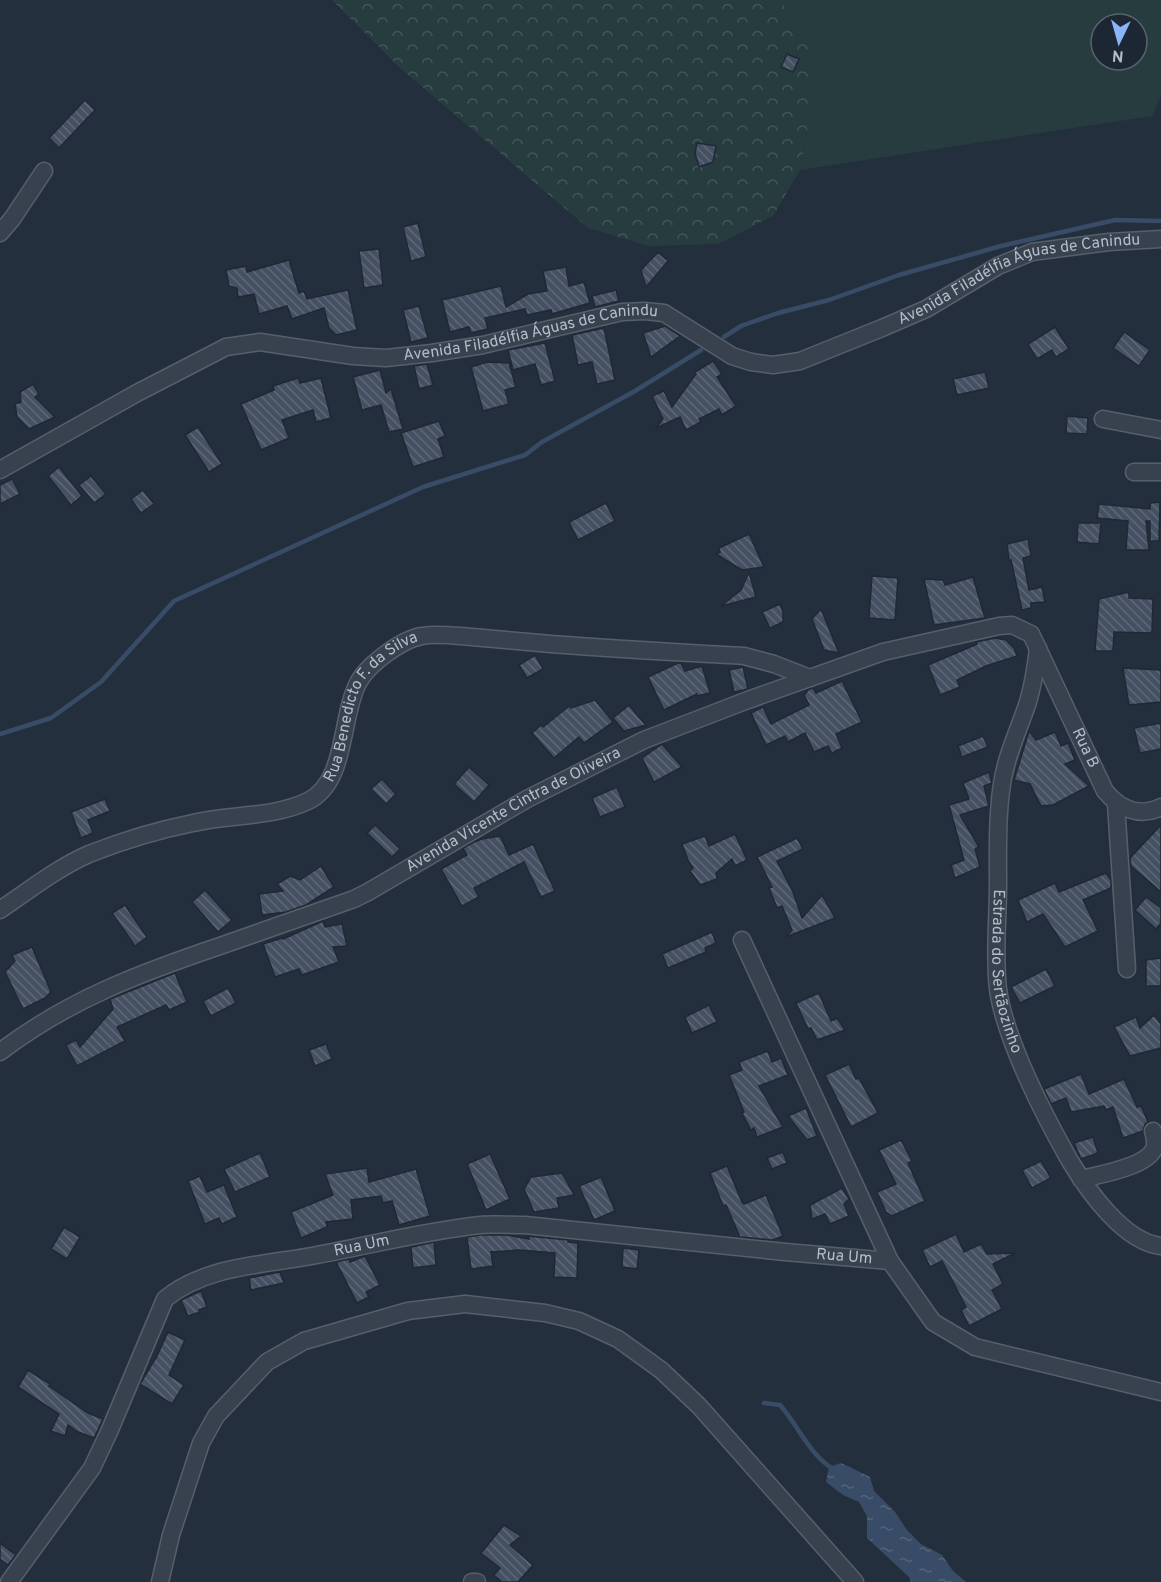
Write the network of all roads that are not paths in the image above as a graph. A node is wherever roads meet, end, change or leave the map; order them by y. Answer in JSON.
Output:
{"nodes":[{"id":1,"x":44,"y":171,"type":"dead end"},
{"id":2,"x":0,"y":233,"type":"edge"},
{"id":3,"x":1161,"y":239,"type":"edge"},
{"id":4,"x":1103,"y":418,"type":"dead end"},
{"id":5,"x":1161,"y":430,"type":"edge"},
{"id":6,"x":0,"y":470,"type":"edge"},
{"id":7,"x":1134,"y":472,"type":"dead end"},
{"id":8,"x":1161,"y":472,"type":"edge"},
{"id":9,"x":1038,"y":647,"type":"junction"},
{"id":10,"x":810,"y":678,"type":"junction"},
{"id":11,"x":1116,"y":804,"type":"junction"},
{"id":12,"x":1161,"y":807,"type":"edge"},
{"id":13,"x":0,"y":910,"type":"edge"},
{"id":14,"x":742,"y":940,"type":"dead end"},
{"id":15,"x":1126,"y":969,"type":"dead end"},
{"id":16,"x":0,"y":1052,"type":"edge"},
{"id":17,"x":1154,"y":1131,"type":"dead end"},
{"id":18,"x":1081,"y":1179,"type":"junction"},
{"id":19,"x":1161,"y":1246,"type":"edge"},
{"id":20,"x":890,"y":1261,"type":"junction"},
{"id":21,"x":1161,"y":1392,"type":"edge"},
{"id":22,"x":9,"y":1582,"type":"edge"},
{"id":23,"x":160,"y":1582,"type":"edge"},
{"id":24,"x":472,"y":1582,"type":"edge"},
{"id":25,"x":477,"y":1582,"type":"edge"},
{"id":26,"x":855,"y":1582,"type":"edge"}],
"edges":[{"from":1,"to":2,"type":"street"},
{"from":3,"to":6,"type":"street","name":"Avenida Filadélfia Águas de Canindu"},
{"from":4,"to":5,"type":"street"},
{"from":7,"to":8,"type":"street"},
{"from":9,"to":10,"type":"street","name":"Avenida Vicente Cintra de Oliveira"},
{"from":9,"to":11,"type":"street","name":"Rua B"},
{"from":9,"to":18,"type":"street","name":"Estrada do Sertãozinho"},
{"from":10,"to":13,"type":"street","name":"Rua Benedicto F. da Silva"},
{"from":10,"to":16,"type":"street","name":"Avenida Vicente Cintra de Oliveira"},
{"from":11,"to":12,"type":"street"},
{"from":11,"to":15,"type":"street"},
{"from":14,"to":20,"type":"street","name":"Rua Um"},
{"from":17,"to":18,"type":"street"},
{"from":18,"to":19,"type":"street","name":"Estrada do Sertãozinho"},
{"from":20,"to":21,"type":"street","name":"Rua Um"},
{"from":20,"to":22,"type":"street","name":"Rua Um"},
{"from":23,"to":26,"type":"street"},
{"from":24,"to":25,"type":"street"}]}
